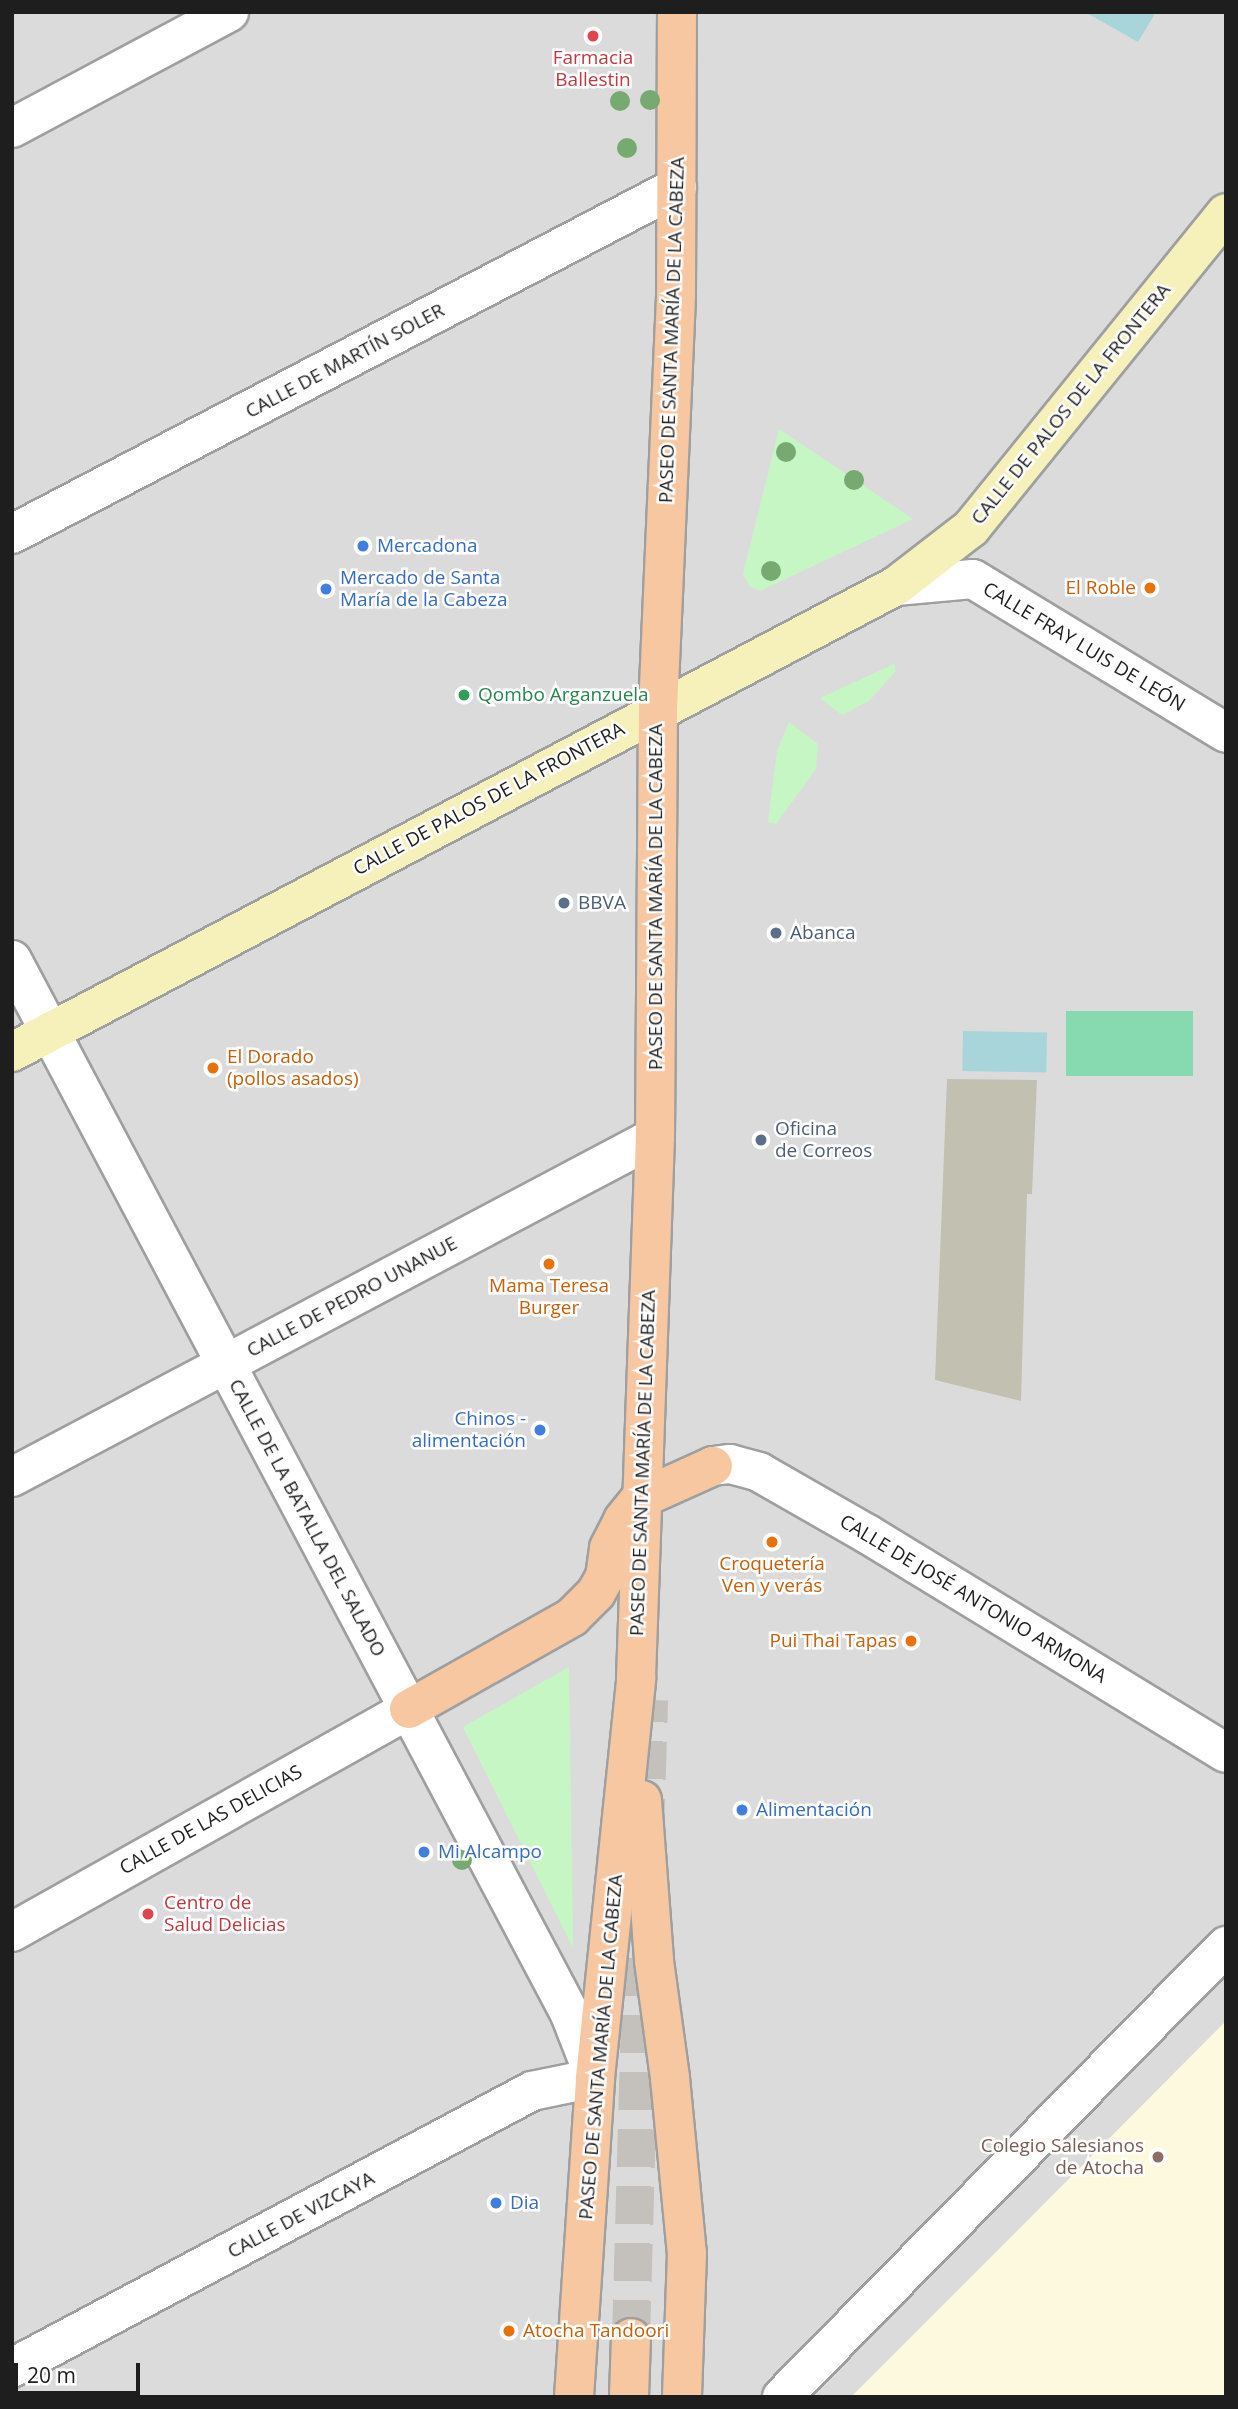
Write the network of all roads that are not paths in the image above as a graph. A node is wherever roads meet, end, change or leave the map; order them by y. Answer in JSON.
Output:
{"nodes":[{"id":1,"x":229,"y":12,"type":"edge"},
{"id":2,"x":677,"y":12,"type":"edge"},
{"id":3,"x":12,"y":128,"type":"edge"},
{"id":4,"x":677,"y":187,"type":"junction"},
{"id":5,"x":1226,"y":213,"type":"edge"},
{"id":6,"x":12,"y":534,"type":"edge"},
{"id":7,"x":896,"y":586,"type":"junction"},
{"id":8,"x":658,"y":709,"type":"junction"},
{"id":9,"x":1226,"y":733,"type":"edge"},
{"id":10,"x":12,"y":960,"type":"edge"},
{"id":11,"x":50,"y":1032,"type":"junction"},
{"id":12,"x":12,"y":1052,"type":"edge"},
{"id":13,"x":654,"y":1137,"type":"junction"},
{"id":14,"x":226,"y":1364,"type":"junction"},
{"id":15,"x":645,"y":1417,"type":"junction"},
{"id":16,"x":713,"y":1466,"type":"junction"},
{"id":17,"x":12,"y":1477,"type":"edge"},
{"id":18,"x":640,"y":1499,"type":"junction"},
{"id":19,"x":635,"y":1697,"type":"junction"},
{"id":20,"x":409,"y":1709,"type":"junction"},
{"id":21,"x":1226,"y":1753,"type":"edge"},
{"id":22,"x":12,"y":1932,"type":"edge"},
{"id":23,"x":1226,"y":1946,"type":"edge"},
{"id":24,"x":595,"y":2078,"type":"junction"},
{"id":25,"x":631,"y":2338,"type":"tunnel mouth"},
{"id":26,"x":12,"y":2368,"type":"edge"},
{"id":27,"x":574,"y":2397,"type":"edge"},
{"id":28,"x":629,"y":2397,"type":"edge"},
{"id":29,"x":682,"y":2397,"type":"edge"},
{"id":30,"x":782,"y":2397,"type":"edge"}],
"edges":[{"from":1,"to":3,"type":"street"},
{"from":2,"to":4,"type":"main road","name":"PASEO DE SANTA MARÍA DE LA CABEZA"},
{"from":4,"to":6,"type":"street","name":"CALLE DE MARTÍN SOLER"},
{"from":4,"to":8,"type":"main road","name":"PASEO DE SANTA MARÍA DE LA CABEZA"},
{"from":5,"to":7,"type":"main road","name":"CALLE DE PALOS DE LA FRONTERA"},
{"from":7,"to":8,"type":"main road","name":"CALLE DE PALOS DE LA FRONTERA"},
{"from":7,"to":9,"type":"street","name":"CALLE FRAY LUIS DE LEÓN"},
{"from":8,"to":11,"type":"main road","name":"CALLE DE PALOS DE LA FRONTERA"},
{"from":8,"to":13,"type":"main road","name":"PASEO DE SANTA MARÍA DE LA CABEZA"},
{"from":10,"to":11,"type":"street","name":"CALLE DE LA BATALLA DEL SALADO"},
{"from":11,"to":12,"type":"main road","name":"CALLE DE PALOS DE LA FRONTERA"},
{"from":11,"to":14,"type":"street","name":"CALLE DE LA BATALLA DEL SALADO"},
{"from":13,"to":14,"type":"street","name":"CALLE DE PEDRO UNANUE"},
{"from":13,"to":15,"type":"main road","name":"PASEO DE SANTA MARÍA DE LA CABEZA"},
{"from":14,"to":17,"type":"street","name":"CALLE DE PEDRO UNANUE"},
{"from":14,"to":20,"type":"street","name":"CALLE DE LA BATALLA DEL SALADO"},
{"from":15,"to":16,"type":"main road"},
{"from":15,"to":18,"type":"main road","name":"PASEO DE SANTA MARÍA DE LA CABEZA"},
{"from":16,"to":18,"type":"main road"},
{"from":16,"to":21,"type":"street","name":"CALLE DE JOSÉ ANTONIO ARMONA"},
{"from":18,"to":19,"type":"main road","name":"PASEO DE SANTA MARÍA DE LA CABEZA"},
{"from":18,"to":20,"type":"main road"},
{"from":19,"to":24,"type":"main road","name":"PASEO DE SANTA MARÍA DE LA CABEZA"},
{"from":19,"to":29,"type":"main road","name":"PASEO DE SANTA MARÍA DE LA CABEZA"},
{"from":20,"to":22,"type":"street","name":"CALLE DE LAS DELICIAS"},
{"from":20,"to":24,"type":"street","name":"CALLE DE LA BATALLA DEL SALADO"},
{"from":23,"to":30,"type":"street"},
{"from":24,"to":26,"type":"street","name":"CALLE DE VIZCAYA"},
{"from":24,"to":27,"type":"main road","name":"PASEO DE SANTA MARÍA DE LA CABEZA"},
{"from":25,"to":28,"type":"main road"}]}
